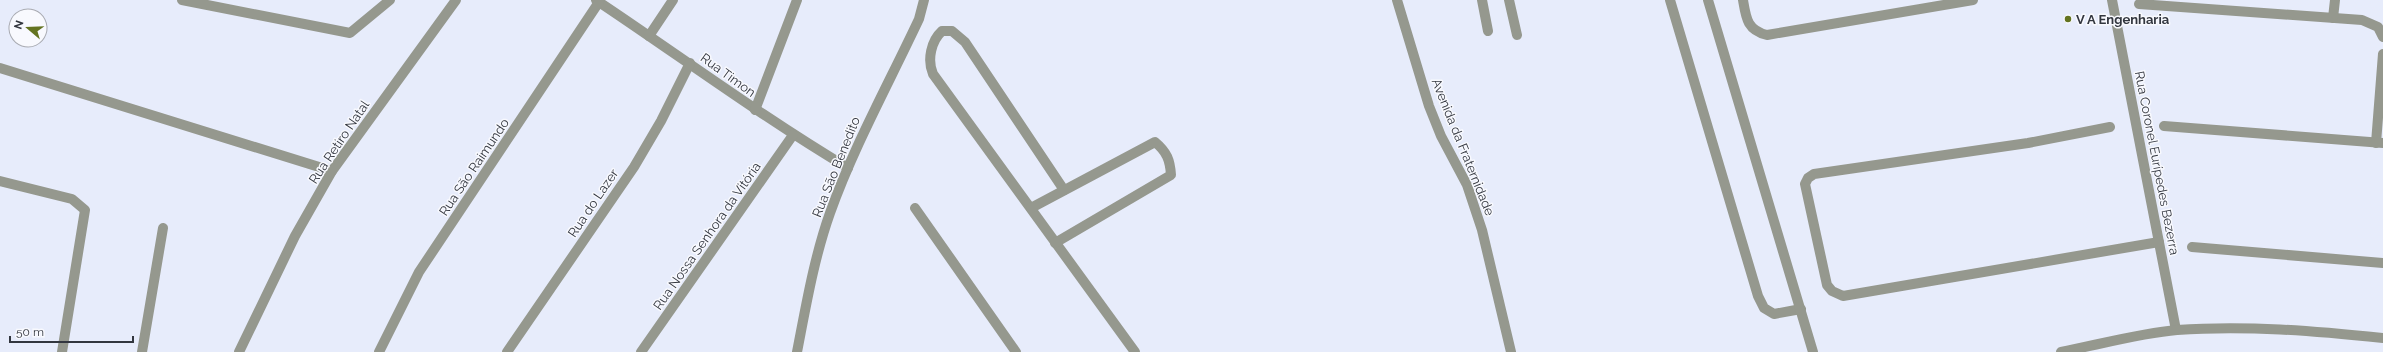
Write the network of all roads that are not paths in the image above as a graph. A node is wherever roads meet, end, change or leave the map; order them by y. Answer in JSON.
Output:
{"nodes":[{"id":1,"x":182,"y":0,"type":"edge"},
{"id":2,"x":390,"y":0,"type":"edge"},
{"id":3,"x":456,"y":0,"type":"edge"},
{"id":4,"x":673,"y":0,"type":"edge"},
{"id":5,"x":797,"y":0,"type":"edge"},
{"id":6,"x":924,"y":0,"type":"edge"},
{"id":7,"x":1397,"y":0,"type":"edge"},
{"id":8,"x":1482,"y":0,"type":"edge"},
{"id":9,"x":1509,"y":0,"type":"edge"},
{"id":10,"x":1670,"y":0,"type":"edge"},
{"id":11,"x":1708,"y":0,"type":"edge"},
{"id":12,"x":1743,"y":0,"type":"edge"},
{"id":13,"x":1973,"y":0,"type":"edge"},
{"id":14,"x":2112,"y":0,"type":"edge"},
{"id":15,"x":2335,"y":0,"type":"edge"},
{"id":16,"x":597,"y":1,"type":"edge"},
{"id":17,"x":2139,"y":4,"type":"dead end"},
{"id":18,"x":2333,"y":18,"type":"junction"},
{"id":19,"x":1488,"y":31,"type":"dead end"},
{"id":20,"x":1517,"y":35,"type":"dead end"},
{"id":21,"x":650,"y":36,"type":"junction"},
{"id":22,"x":2383,"y":37,"type":"edge"},
{"id":23,"x":2383,"y":54,"type":"edge"},
{"id":24,"x":690,"y":63,"type":"junction"},
{"id":25,"x":0,"y":68,"type":"edge"},
{"id":26,"x":755,"y":110,"type":"junction"},
{"id":27,"x":2164,"y":126,"type":"dead end"},
{"id":28,"x":2110,"y":127,"type":"dead end"},
{"id":29,"x":793,"y":135,"type":"junction"},
{"id":30,"x":2379,"y":143,"type":"edge"},
{"id":31,"x":848,"y":168,"type":"junction"},
{"id":32,"x":332,"y":171,"type":"junction"},
{"id":33,"x":0,"y":181,"type":"edge"},
{"id":34,"x":1064,"y":190,"type":"junction"},
{"id":35,"x":915,"y":208,"type":"dead end"},
{"id":36,"x":1031,"y":208,"type":"junction"},
{"id":37,"x":163,"y":228,"type":"dead end"},
{"id":38,"x":2159,"y":242,"type":"junction"},
{"id":39,"x":1055,"y":243,"type":"junction"},
{"id":40,"x":2192,"y":247,"type":"dead end"},
{"id":41,"x":2383,"y":263,"type":"edge"},
{"id":42,"x":1801,"y":309,"type":"junction"},
{"id":43,"x":2176,"y":330,"type":"junction"},
{"id":44,"x":2383,"y":338,"type":"edge"},
{"id":45,"x":62,"y":352,"type":"edge"},
{"id":46,"x":142,"y":352,"type":"edge"},
{"id":47,"x":239,"y":352,"type":"edge"},
{"id":48,"x":380,"y":352,"type":"edge"},
{"id":49,"x":507,"y":352,"type":"edge"},
{"id":50,"x":641,"y":352,"type":"edge"},
{"id":51,"x":797,"y":352,"type":"edge"},
{"id":52,"x":1016,"y":352,"type":"edge"},
{"id":53,"x":1135,"y":352,"type":"edge"},
{"id":54,"x":1511,"y":352,"type":"edge"},
{"id":55,"x":1812,"y":352,"type":"edge"},
{"id":56,"x":2061,"y":352,"type":"edge"}],
"edges":[{"from":1,"to":2,"type":"street"},
{"from":3,"to":32,"type":"street","name":"Rua Retiro Natal"},
{"from":4,"to":21,"type":"street"},
{"from":5,"to":26,"type":"street"},
{"from":6,"to":31,"type":"street","name":"Rua São Benedito"},
{"from":7,"to":54,"type":"street","name":"Avenida da Fraternidade"},
{"from":8,"to":19,"type":"street"},
{"from":9,"to":20,"type":"street"},
{"from":10,"to":42,"type":"street"},
{"from":11,"to":42,"type":"street"},
{"from":12,"to":13,"type":"street"},
{"from":14,"to":38,"type":"street","name":"Rua Coronel Eurípedes Bezerra"},
{"from":15,"to":18,"type":"street"},
{"from":16,"to":21,"type":"street","name":"Rua Timon"},
{"from":16,"to":48,"type":"street","name":"Rua São Raimundo"},
{"from":17,"to":18,"type":"street"},
{"from":18,"to":22,"type":"street"},
{"from":21,"to":24,"type":"street","name":"Rua Timon"},
{"from":23,"to":30,"type":"street"},
{"from":24,"to":26,"type":"street","name":"Rua Timon"},
{"from":24,"to":49,"type":"street","name":"Rua do Lazer"},
{"from":25,"to":32,"type":"street"},
{"from":26,"to":29,"type":"street","name":"Rua Timon"},
{"from":27,"to":30,"type":"street"},
{"from":28,"to":38,"type":"street"},
{"from":29,"to":31,"type":"street","name":"Rua Timon"},
{"from":29,"to":50,"type":"street","name":"Rua Nossa Senhora da Vitória"},
{"from":31,"to":51,"type":"street","name":"Rua São Benedito"},
{"from":32,"to":47,"type":"street","name":"Rua Retiro Natal"},
{"from":33,"to":45,"type":"street"},
{"from":34,"to":36,"type":"street"},
{"from":34,"to":36,"type":"street"},
{"from":34,"to":39,"type":"street"},
{"from":35,"to":52,"type":"street"},
{"from":36,"to":39,"type":"street"},
{"from":37,"to":46,"type":"street"},
{"from":38,"to":43,"type":"street","name":"Rua Coronel Eurípedes Bezerra"},
{"from":39,"to":53,"type":"street"},
{"from":40,"to":41,"type":"street"},
{"from":42,"to":55,"type":"street"},
{"from":43,"to":44,"type":"street"},
{"from":43,"to":56,"type":"street"}]}
